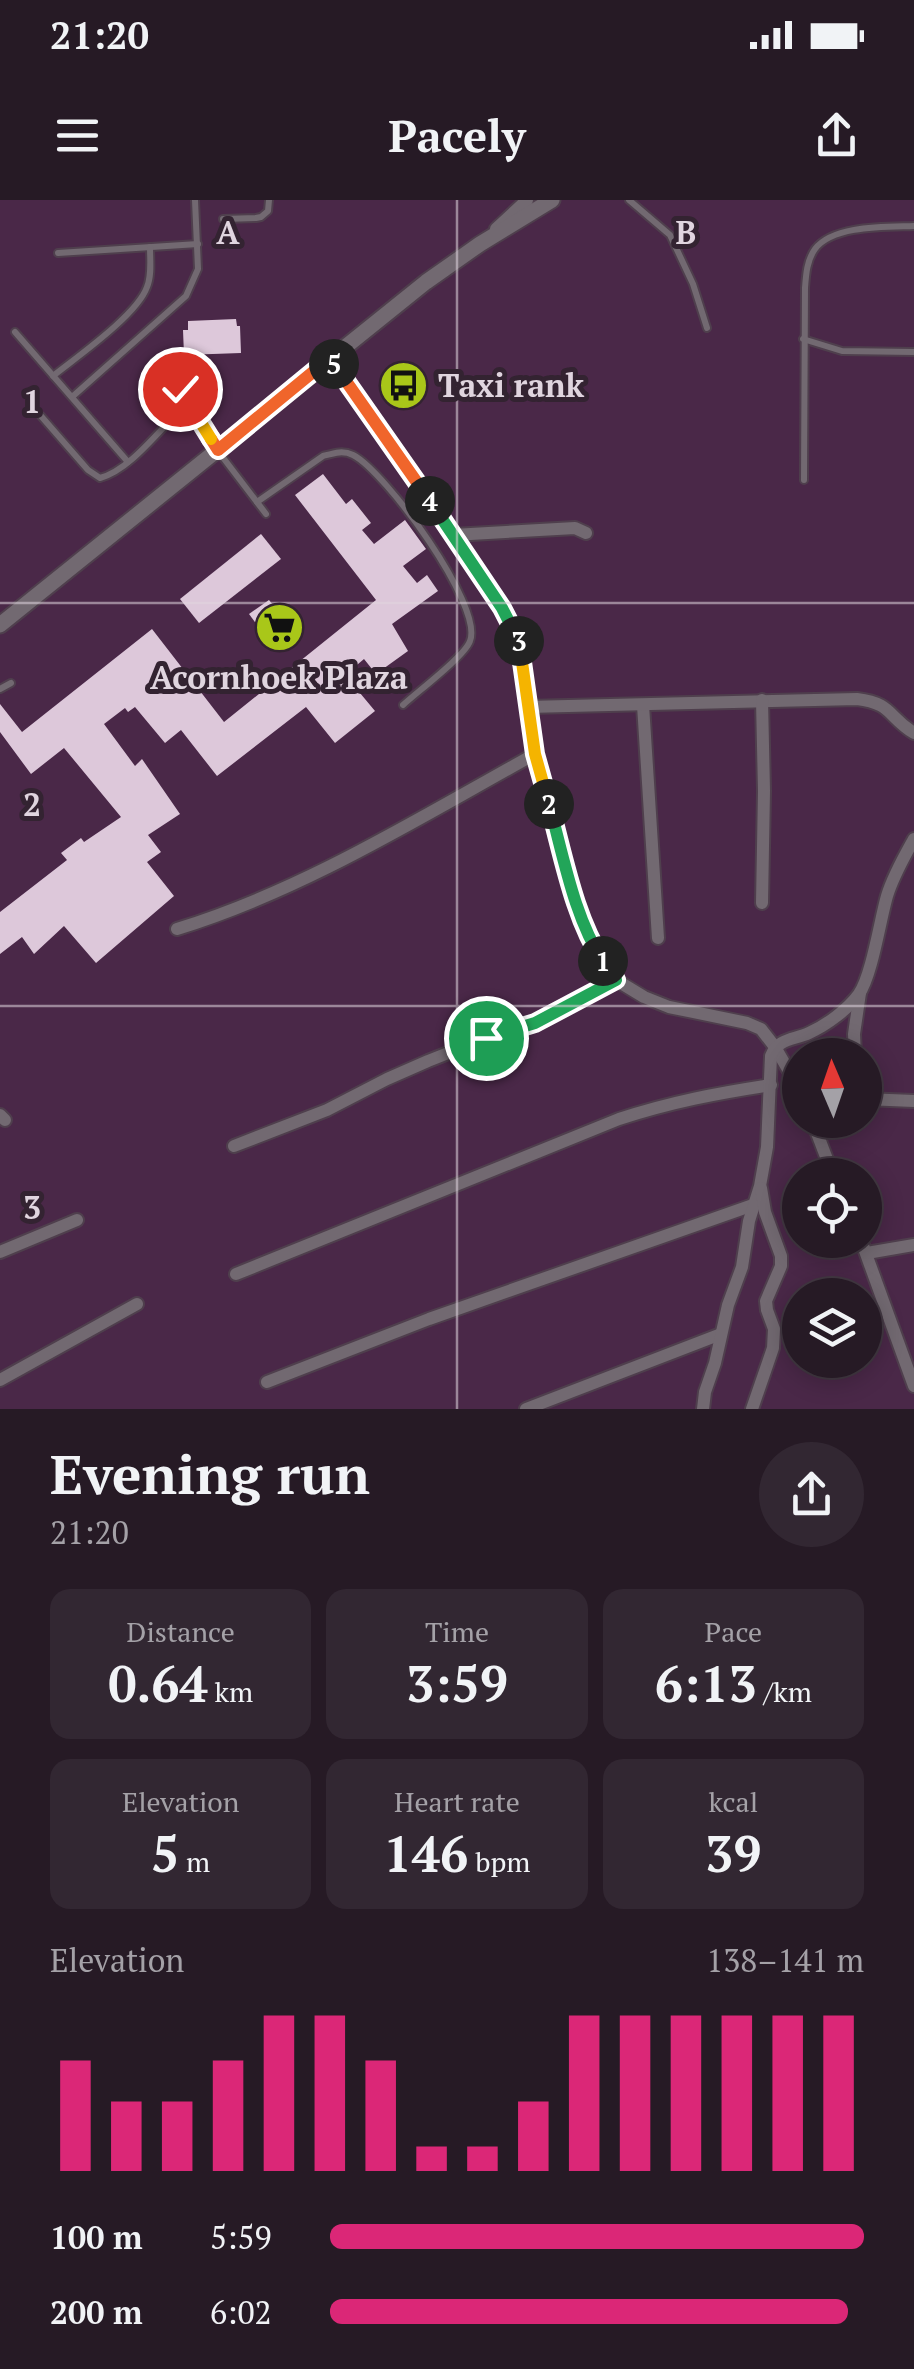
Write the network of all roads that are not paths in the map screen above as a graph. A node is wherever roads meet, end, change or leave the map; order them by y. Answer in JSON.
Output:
{"nodes":[{"id":1,"x":196,"y":200,"type":"edge"},
{"id":2,"x":269,"y":200,"type":"edge"},
{"id":3,"x":527,"y":200,"type":"edge"},
{"id":4,"x":552,"y":200,"type":"edge"},
{"id":5,"x":629,"y":200,"type":"edge"},
{"id":6,"x":223,"y":220,"type":"dead end"},
{"id":7,"x":914,"y":226,"type":"edge"},
{"id":8,"x":198,"y":244,"type":"junction"},
{"id":9,"x":480,"y":244,"type":"junction"},
{"id":10,"x":150,"y":247,"type":"junction"},
{"id":11,"x":58,"y":252,"type":"dead end"},
{"id":12,"x":707,"y":328,"type":"dead end"},
{"id":13,"x":15,"y":332,"type":"dead end"},
{"id":14,"x":803,"y":338,"type":"junction"},
{"id":15,"x":914,"y":352,"type":"edge"},
{"id":16,"x":330,"y":358,"type":"junction"},
{"id":17,"x":155,"y":362,"type":"dead end"},
{"id":18,"x":53,"y":376,"type":"junction"},
{"id":19,"x":72,"y":397,"type":"junction"},
{"id":20,"x":189,"y":402,"type":"junction"},
{"id":21,"x":41,"y":416,"type":"dead end"},
{"id":22,"x":218,"y":450,"type":"junction"},
{"id":23,"x":128,"y":462,"type":"junction"},
{"id":24,"x":804,"y":480,"type":"dead end"},
{"id":25,"x":257,"y":502,"type":"junction"},
{"id":26,"x":266,"y":514,"type":"dead end"},
{"id":27,"x":586,"y":533,"type":"dead end"},
{"id":28,"x":453,"y":535,"type":"junction"},
{"id":29,"x":0,"y":625,"type":"edge"},
{"id":30,"x":11,"y":683,"type":"dead end"},
{"id":31,"x":0,"y":689,"type":"edge"},
{"id":32,"x":762,"y":700,"type":"junction"},
{"id":33,"x":402,"y":705,"type":"dead end"},
{"id":34,"x":643,"y":705,"type":"junction"},
{"id":35,"x":527,"y":708,"type":"junction"},
{"id":36,"x":914,"y":733,"type":"edge"},
{"id":37,"x":535,"y":754,"type":"junction"},
{"id":38,"x":914,"y":839,"type":"edge"},
{"id":39,"x":762,"y":903,"type":"dead end"},
{"id":40,"x":177,"y":929,"type":"dead end"},
{"id":41,"x":658,"y":938,"type":"dead end"},
{"id":42,"x":616,"y":980,"type":"junction"},
{"id":43,"x":860,"y":993,"type":"junction"},
{"id":44,"x":855,"y":1038,"type":"edge"},
{"id":45,"x":775,"y":1046,"type":"junction"},
{"id":46,"x":782,"y":1058,"type":"edge"},
{"id":47,"x":771,"y":1086,"type":"junction"},
{"id":48,"x":882,"y":1100,"type":"edge"},
{"id":49,"x":914,"y":1101,"type":"edge"},
{"id":50,"x":234,"y":1146,"type":"dead end"},
{"id":51,"x":760,"y":1186,"type":"junction"},
{"id":52,"x":753,"y":1205,"type":"junction"},
{"id":53,"x":76,"y":1220,"type":"dead end"},
{"id":54,"x":914,"y":1245,"type":"edge"},
{"id":55,"x":882,"y":1246,"type":"edge"},
{"id":56,"x":0,"y":1252,"type":"edge"},
{"id":57,"x":868,"y":1258,"type":"edge"},
{"id":58,"x":236,"y":1274,"type":"dead end"},
{"id":59,"x":138,"y":1304,"type":"dead end"},
{"id":60,"x":721,"y":1334,"type":"junction"},
{"id":61,"x":0,"y":1380,"type":"edge"},
{"id":62,"x":267,"y":1382,"type":"dead end"},
{"id":63,"x":914,"y":1386,"type":"edge"},
{"id":64,"x":526,"y":1409,"type":"edge"},
{"id":65,"x":703,"y":1409,"type":"edge"},
{"id":66,"x":752,"y":1409,"type":"edge"}],
"edges":[{"from":1,"to":8,"type":"lane"},
{"from":2,"to":6,"type":"lane"},
{"from":3,"to":9,"type":"street"},
{"from":4,"to":9,"type":"street"},
{"from":5,"to":12,"type":"lane"},
{"from":7,"to":14,"type":"lane"},
{"from":8,"to":10,"type":"lane"},
{"from":8,"to":19,"type":"lane"},
{"from":9,"to":16,"type":"street"},
{"from":10,"to":11,"type":"lane"},
{"from":10,"to":18,"type":"lane"},
{"from":13,"to":18,"type":"lane"},
{"from":14,"to":15,"type":"lane"},
{"from":14,"to":24,"type":"lane"},
{"from":16,"to":22,"type":"street"},
{"from":16,"to":28,"type":"street"},
{"from":17,"to":20,"type":"lane"},
{"from":18,"to":19,"type":"lane"},
{"from":19,"to":23,"type":"lane"},
{"from":20,"to":22,"type":"lane"},
{"from":20,"to":23,"type":"lane"},
{"from":21,"to":23,"type":"lane"},
{"from":22,"to":25,"type":"lane"},
{"from":22,"to":29,"type":"street"},
{"from":25,"to":26,"type":"lane"},
{"from":25,"to":33,"type":"lane"},
{"from":27,"to":28,"type":"street"},
{"from":28,"to":35,"type":"street"},
{"from":30,"to":31,"type":"lane"},
{"from":32,"to":34,"type":"street"},
{"from":32,"to":36,"type":"street"},
{"from":32,"to":39,"type":"street"},
{"from":34,"to":35,"type":"street"},
{"from":34,"to":41,"type":"street"},
{"from":35,"to":37,"type":"street"},
{"from":37,"to":40,"type":"street"},
{"from":37,"to":42,"type":"street"},
{"from":38,"to":43,"type":"street"},
{"from":42,"to":45,"type":"street"},
{"from":42,"to":50,"type":"street"},
{"from":43,"to":44,"type":"street"},
{"from":43,"to":45,"type":"street"},
{"from":45,"to":46,"type":"street"},
{"from":45,"to":47,"type":"street"},
{"from":47,"to":51,"type":"street"},
{"from":47,"to":58,"type":"street"},
{"from":48,"to":49,"type":"street"},
{"from":51,"to":52,"type":"street"},
{"from":51,"to":66,"type":"street"},
{"from":52,"to":60,"type":"street"},
{"from":52,"to":62,"type":"street"},
{"from":53,"to":56,"type":"street"},
{"from":54,"to":55,"type":"street"},
{"from":57,"to":63,"type":"street"},
{"from":59,"to":61,"type":"street"},
{"from":60,"to":64,"type":"street"},
{"from":60,"to":65,"type":"street"}]}
